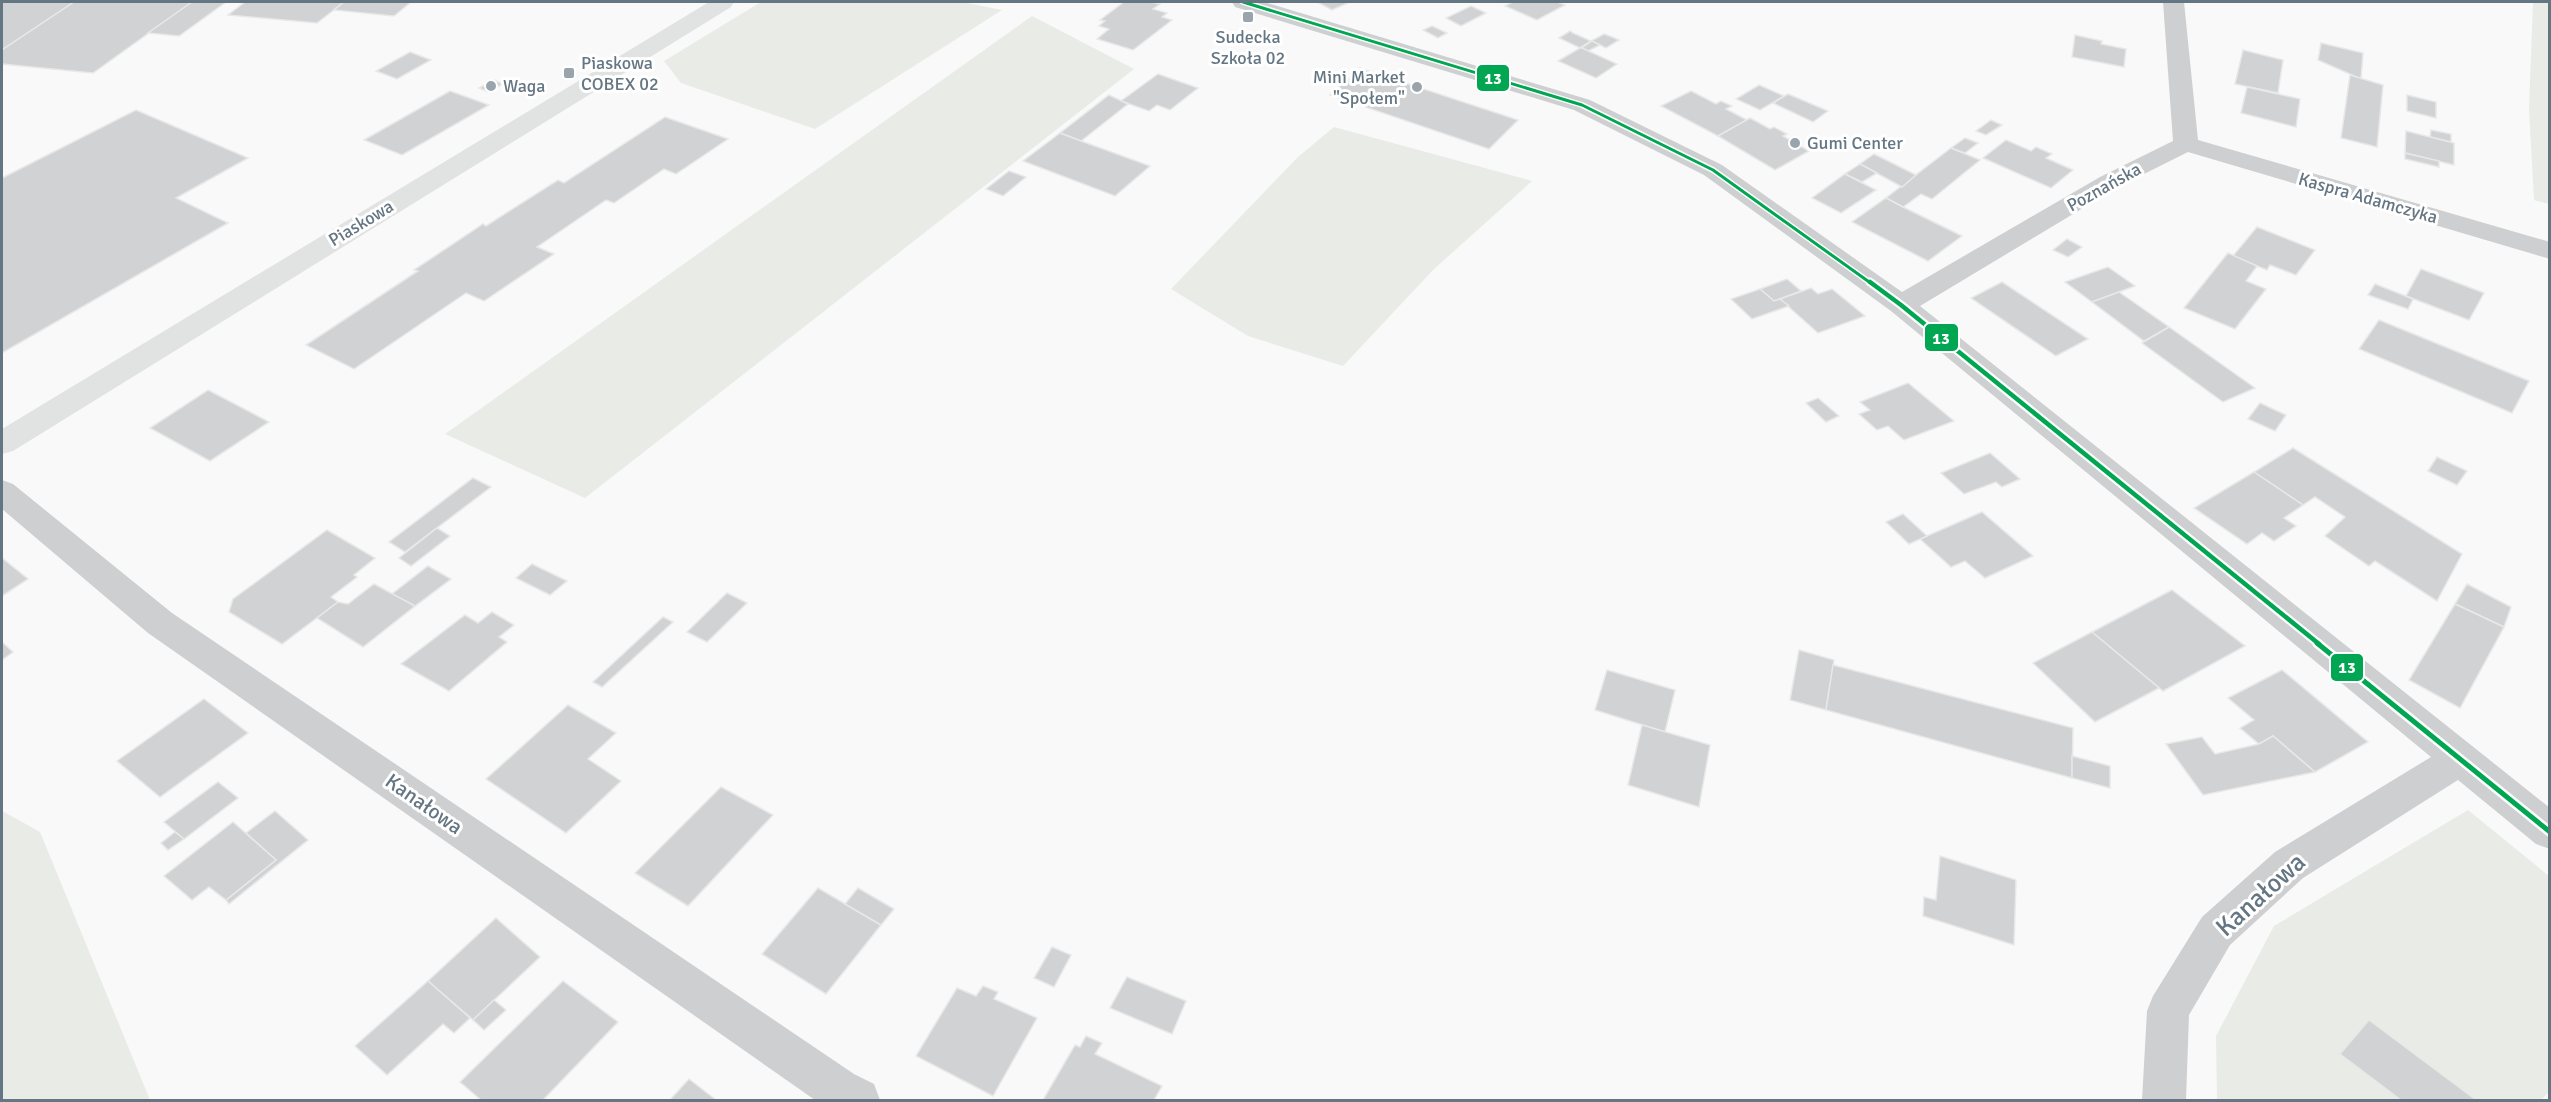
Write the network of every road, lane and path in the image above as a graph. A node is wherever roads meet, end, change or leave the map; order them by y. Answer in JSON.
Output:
{"nodes":[{"id":1,"x":722,"y":2,"type":"edge"},
{"id":2,"x":1243,"y":2,"type":"edge"},
{"id":3,"x":2174,"y":2,"type":"edge"},
{"id":4,"x":2186,"y":144,"type":"junction"},
{"id":5,"x":2550,"y":251,"type":"edge"},
{"id":6,"x":1901,"y":305,"type":"junction"},
{"id":7,"x":2,"y":442,"type":"edge"},
{"id":8,"x":2,"y":492,"type":"edge"},
{"id":9,"x":2458,"y":760,"type":"junction"},
{"id":10,"x":2550,"y":832,"type":"edge"},
{"id":11,"x":858,"y":1101,"type":"edge"},
{"id":12,"x":2164,"y":1101,"type":"edge"}],
"edges":[{"from":1,"to":7,"type":"main road","name":"Piaskowa"},
{"from":2,"to":6,"type":"street"},
{"from":3,"to":4,"type":"street"},
{"from":4,"to":5,"type":"street","name":"Kaspra Adamczyka"},
{"from":4,"to":6,"type":"street","name":"Poznańska"},
{"from":6,"to":9,"type":"street"},
{"from":8,"to":11,"type":"street","name":"Kanałowa"},
{"from":9,"to":10,"type":"street"},
{"from":9,"to":12,"type":"street","name":"Kanałowa"}]}
